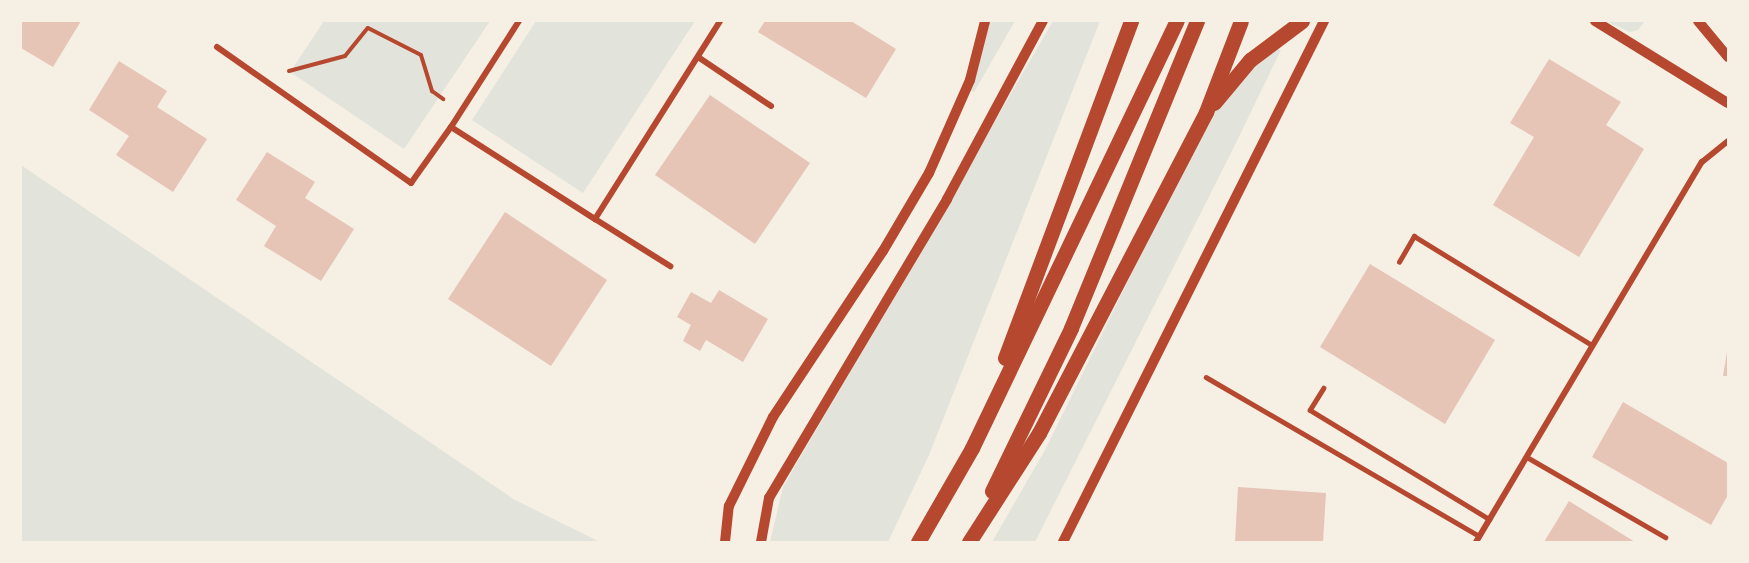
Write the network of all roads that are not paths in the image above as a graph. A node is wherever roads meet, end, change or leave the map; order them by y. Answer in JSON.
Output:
{"nodes":[{"id":1,"x":519,"y":21,"type":"edge"},
{"id":2,"x":720,"y":21,"type":"edge"},
{"id":3,"x":985,"y":21,"type":"edge"},
{"id":4,"x":1043,"y":21,"type":"edge"},
{"id":5,"x":1131,"y":21,"type":"edge"},
{"id":6,"x":1177,"y":21,"type":"edge"},
{"id":7,"x":1197,"y":21,"type":"edge"},
{"id":8,"x":1241,"y":21,"type":"edge"},
{"id":9,"x":1302,"y":21,"type":"edge"},
{"id":10,"x":1324,"y":21,"type":"edge"},
{"id":11,"x":1595,"y":21,"type":"edge"},
{"id":12,"x":1698,"y":21,"type":"edge"},
{"id":13,"x":217,"y":47,"type":"dead end"},
{"id":14,"x":698,"y":57,"type":"junction"},
{"id":15,"x":1728,"y":57,"type":"edge"},
{"id":16,"x":1728,"y":103,"type":"edge"},
{"id":17,"x":771,"y":106,"type":"dead end"},
{"id":18,"x":1206,"y":112,"type":"junction"},
{"id":19,"x":451,"y":127,"type":"junction"},
{"id":20,"x":1728,"y":141,"type":"edge"},
{"id":21,"x":595,"y":219,"type":"junction"},
{"id":22,"x":1399,"y":262,"type":"dead end"},
{"id":23,"x":670,"y":266,"type":"dead end"},
{"id":24,"x":1592,"y":345,"type":"junction"},
{"id":25,"x":1206,"y":377,"type":"dead end"},
{"id":26,"x":1324,"y":388,"type":"dead end"},
{"id":27,"x":972,"y":448,"type":"junction"},
{"id":28,"x":1527,"y":457,"type":"junction"},
{"id":29,"x":1490,"y":519,"type":"junction"},
{"id":30,"x":1665,"y":537,"type":"dead end"},
{"id":31,"x":1478,"y":539,"type":"edge"},
{"id":32,"x":725,"y":542,"type":"edge"},
{"id":33,"x":761,"y":542,"type":"edge"},
{"id":34,"x":918,"y":542,"type":"edge"},
{"id":35,"x":968,"y":542,"type":"edge"},
{"id":36,"x":1063,"y":542,"type":"edge"}],
"edges":[{"from":1,"to":19,"type":"street"},
{"from":2,"to":14,"type":"street"},
{"from":3,"to":32,"type":"street"},
{"from":4,"to":33,"type":"street"},
{"from":5,"to":27,"type":"main road"},
{"from":6,"to":27,"type":"main road"},
{"from":7,"to":35,"type":"main road"},
{"from":8,"to":18,"type":"main road"},
{"from":9,"to":18,"type":"main road"},
{"from":10,"to":36,"type":"street"},
{"from":11,"to":16,"type":"street"},
{"from":12,"to":15,"type":"street"},
{"from":13,"to":19,"type":"street"},
{"from":14,"to":17,"type":"street"},
{"from":14,"to":21,"type":"street"},
{"from":18,"to":35,"type":"main road"},
{"from":19,"to":21,"type":"street"},
{"from":20,"to":24,"type":"street"},
{"from":21,"to":23,"type":"street"},
{"from":22,"to":24,"type":"lane"},
{"from":24,"to":28,"type":"street"},
{"from":25,"to":31,"type":"lane"},
{"from":26,"to":29,"type":"lane"},
{"from":27,"to":34,"type":"main road"},
{"from":28,"to":29,"type":"street"},
{"from":28,"to":30,"type":"lane"},
{"from":29,"to":31,"type":"street"}]}
